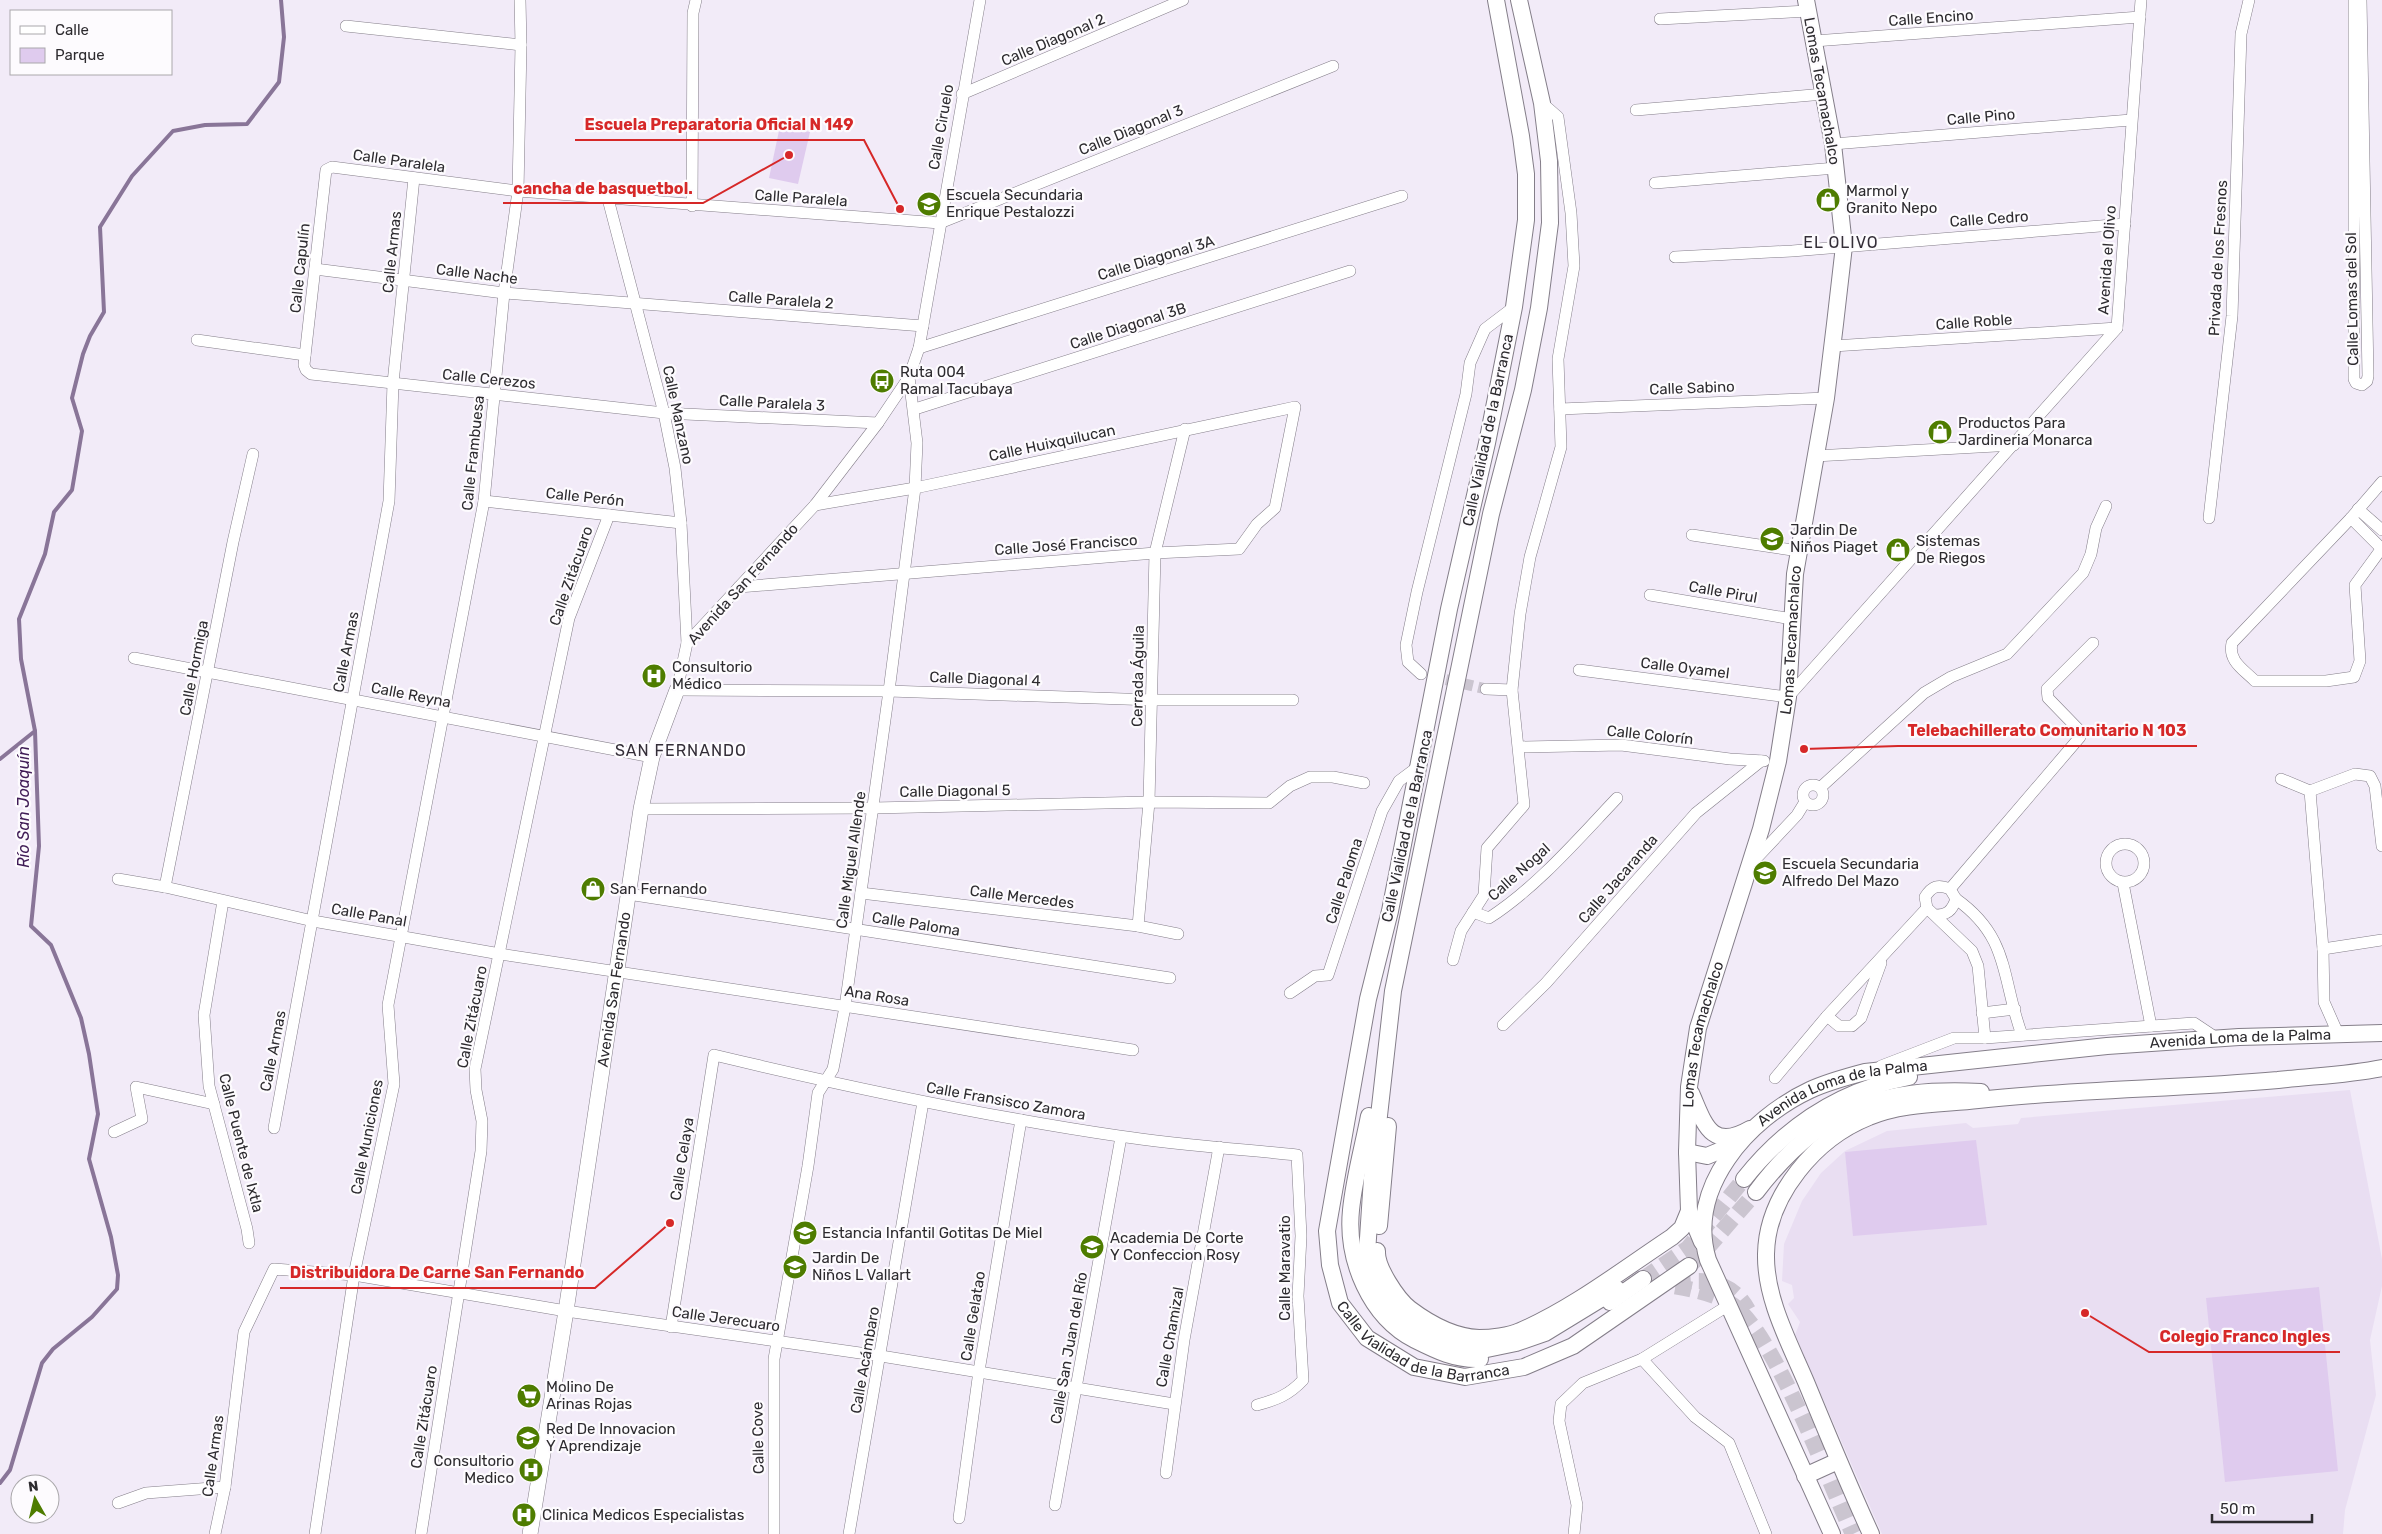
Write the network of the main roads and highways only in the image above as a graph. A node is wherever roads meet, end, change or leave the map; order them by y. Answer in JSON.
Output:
{"nodes":[{"id":1,"x":1496,"y":0,"type":"edge"},
{"id":2,"x":1519,"y":0,"type":"edge"},
{"id":3,"x":1807,"y":6,"type":"edge"},
{"id":4,"x":2382,"y":1033,"type":"edge"},
{"id":5,"x":1999,"y":1056,"type":"junction"},
{"id":6,"x":1386,"y":1061,"type":"junction"},
{"id":7,"x":2382,"y":1068,"type":"edge"},
{"id":8,"x":1689,"y":1087,"type":"junction"},
{"id":9,"x":2000,"y":1098,"type":"junction"},
{"id":10,"x":1769,"y":1118,"type":"junction"},
{"id":11,"x":1740,"y":1142,"type":"junction"},
{"id":12,"x":1687,"y":1152,"type":"junction"},
{"id":13,"x":1744,"y":1179,"type":"tunnel mouth"},
{"id":14,"x":1756,"y":1192,"type":"tunnel mouth"},
{"id":15,"x":1689,"y":1211,"type":"junction"},
{"id":16,"x":1702,"y":1242,"type":"junction"},
{"id":17,"x":1689,"y":1266,"type":"tunnel mouth"},
{"id":18,"x":1672,"y":1284,"type":"tunnel mouth"},
{"id":19,"x":1645,"y":1287,"type":"junction"},
{"id":20,"x":1617,"y":1289,"type":"dead end"},
{"id":21,"x":1838,"y":1461,"type":"junction"},
{"id":22,"x":1805,"y":1476,"type":"junction"},
{"id":23,"x":1832,"y":1534,"type":"edge"},
{"id":24,"x":1871,"y":1534,"type":"edge"}],
"edges":[{"from":1,"to":19,"type":"main road","name":"Calle Vialidad de la Barranca"},
{"from":2,"to":6,"type":"main road","name":"Calle Vialidad de la Barranca"},
{"from":3,"to":8,"type":"main road","name":"Lomas Tecamachalco"},
{"from":4,"to":5,"type":"main road","name":"Avenida Loma de la Palma"},
{"from":5,"to":10,"type":"main road","name":"Avenida Loma de la Palma"},
{"from":5,"to":13,"type":"main road"},
{"from":6,"to":15,"type":"main road"},
{"from":6,"to":19,"type":"main road"},
{"from":6,"to":20,"type":"main road"},
{"from":7,"to":9,"type":"main road","name":"Avenida Loma de la Palma"},
{"from":8,"to":10,"type":"main road"},
{"from":8,"to":12,"type":"main road","name":"Lomas Tecamachalco"},
{"from":9,"to":14,"type":"main road"},
{"from":9,"to":21,"type":"main road","name":"Avenida Loma de la Palma"},
{"from":10,"to":11,"type":"main road","name":"Avenida Loma de la Palma"},
{"from":11,"to":12,"type":"main road"},
{"from":11,"to":16,"type":"main road","name":"Avenida Loma de la Palma"},
{"from":12,"to":15,"type":"main road","name":"Lomas Tecamachalco"},
{"from":15,"to":16,"type":"main road","name":"Lomas Tecamachalco"},
{"from":16,"to":22,"type":"main road","name":"Avenida Loma de la Palma"},
{"from":17,"to":19,"type":"main road"},
{"from":18,"to":19,"type":"main road"},
{"from":21,"to":22,"type":"main road"},
{"from":21,"to":24,"type":"main road","name":"Avenida Loma de la Palma"},
{"from":22,"to":23,"type":"main road","name":"Avenida Loma de la Palma"}]}
